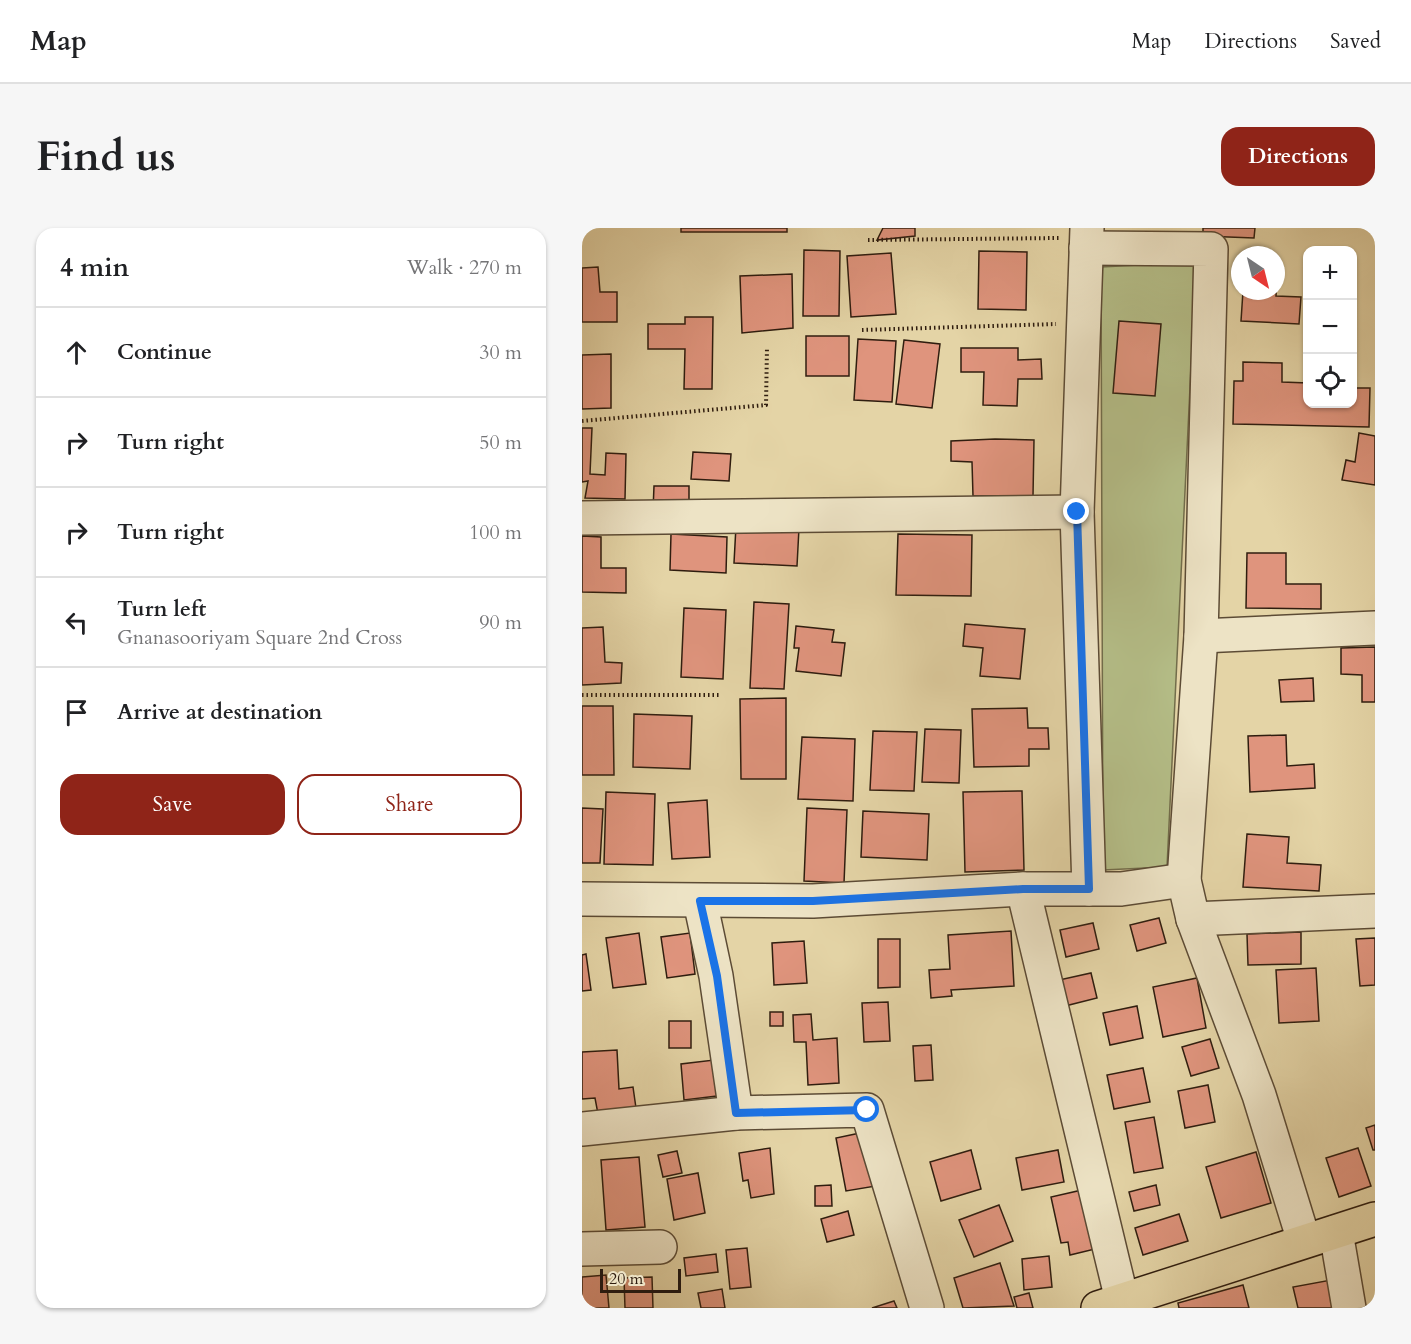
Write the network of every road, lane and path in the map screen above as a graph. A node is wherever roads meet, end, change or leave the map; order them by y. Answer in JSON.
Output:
{"nodes":[{"id":1,"x":1086,"y":238,"type":"edge"},
{"id":2,"x":868,"y":240,"type":"dead end"},
{"id":3,"x":1083,"y":323,"type":"junction"},
{"id":4,"x":862,"y":330,"type":"dead end"},
{"id":5,"x":767,"y":347,"type":"dead end"},
{"id":6,"x":582,"y":421,"type":"edge"},
{"id":7,"x":1077,"y":512,"type":"junction"},
{"id":8,"x":582,"y":518,"type":"edge"},
{"id":9,"x":1375,"y":628,"type":"edge"},
{"id":10,"x":1201,"y":636,"type":"junction"},
{"id":11,"x":582,"y":695,"type":"edge"},
{"id":12,"x":719,"y":695,"type":"dead end"},
{"id":13,"x":1184,"y":880,"type":"junction"},
{"id":14,"x":1023,"y":889,"type":"junction"},
{"id":15,"x":1089,"y":889,"type":"junction"},
{"id":16,"x":582,"y":899,"type":"edge"},
{"id":17,"x":700,"y":901,"type":"junction"},
{"id":18,"x":1375,"y":911,"type":"edge"},
{"id":19,"x":1193,"y":919,"type":"junction"},
{"id":20,"x":736,"y":1113,"type":"junction"},
{"id":21,"x":582,"y":1129,"type":"edge"},
{"id":22,"x":1375,"y":1220,"type":"edge"},
{"id":23,"x":1336,"y":1232,"type":"junction"},
{"id":24,"x":1304,"y":1241,"type":"junction"},
{"id":25,"x":660,"y":1247,"type":"dead end"},
{"id":26,"x":582,"y":1249,"type":"edge"},
{"id":27,"x":1163,"y":1299,"type":"edge"},
{"id":28,"x":1110,"y":1304,"type":"edge"},
{"id":29,"x":927,"y":1308,"type":"edge"},
{"id":30,"x":1349,"y":1308,"type":"edge"}],
"edges":[{"from":1,"to":2,"type":"path"},
{"from":1,"to":3,"type":"street"},
{"from":1,"to":10,"type":"street"},
{"from":3,"to":4,"type":"path"},
{"from":3,"to":7,"type":"street"},
{"from":5,"to":6,"type":"path"},
{"from":7,"to":8,"type":"street"},
{"from":7,"to":15,"type":"street"},
{"from":9,"to":10,"type":"street"},
{"from":10,"to":13,"type":"street"},
{"from":11,"to":12,"type":"path"},
{"from":13,"to":15,"type":"street"},
{"from":13,"to":19,"type":"street"},
{"from":14,"to":15,"type":"street"},
{"from":14,"to":17,"type":"street"},
{"from":14,"to":28,"type":"street"},
{"from":16,"to":17,"type":"street"},
{"from":17,"to":20,"type":"street"},
{"from":18,"to":19,"type":"street"},
{"from":19,"to":24,"type":"street"},
{"from":20,"to":21,"type":"street"},
{"from":20,"to":29,"type":"street"},
{"from":22,"to":23,"type":"main road"},
{"from":23,"to":24,"type":"main road"},
{"from":23,"to":30,"type":"street"},
{"from":24,"to":27,"type":"main road"},
{"from":25,"to":26,"type":"street"},
{"from":27,"to":28,"type":"main road"}]}
